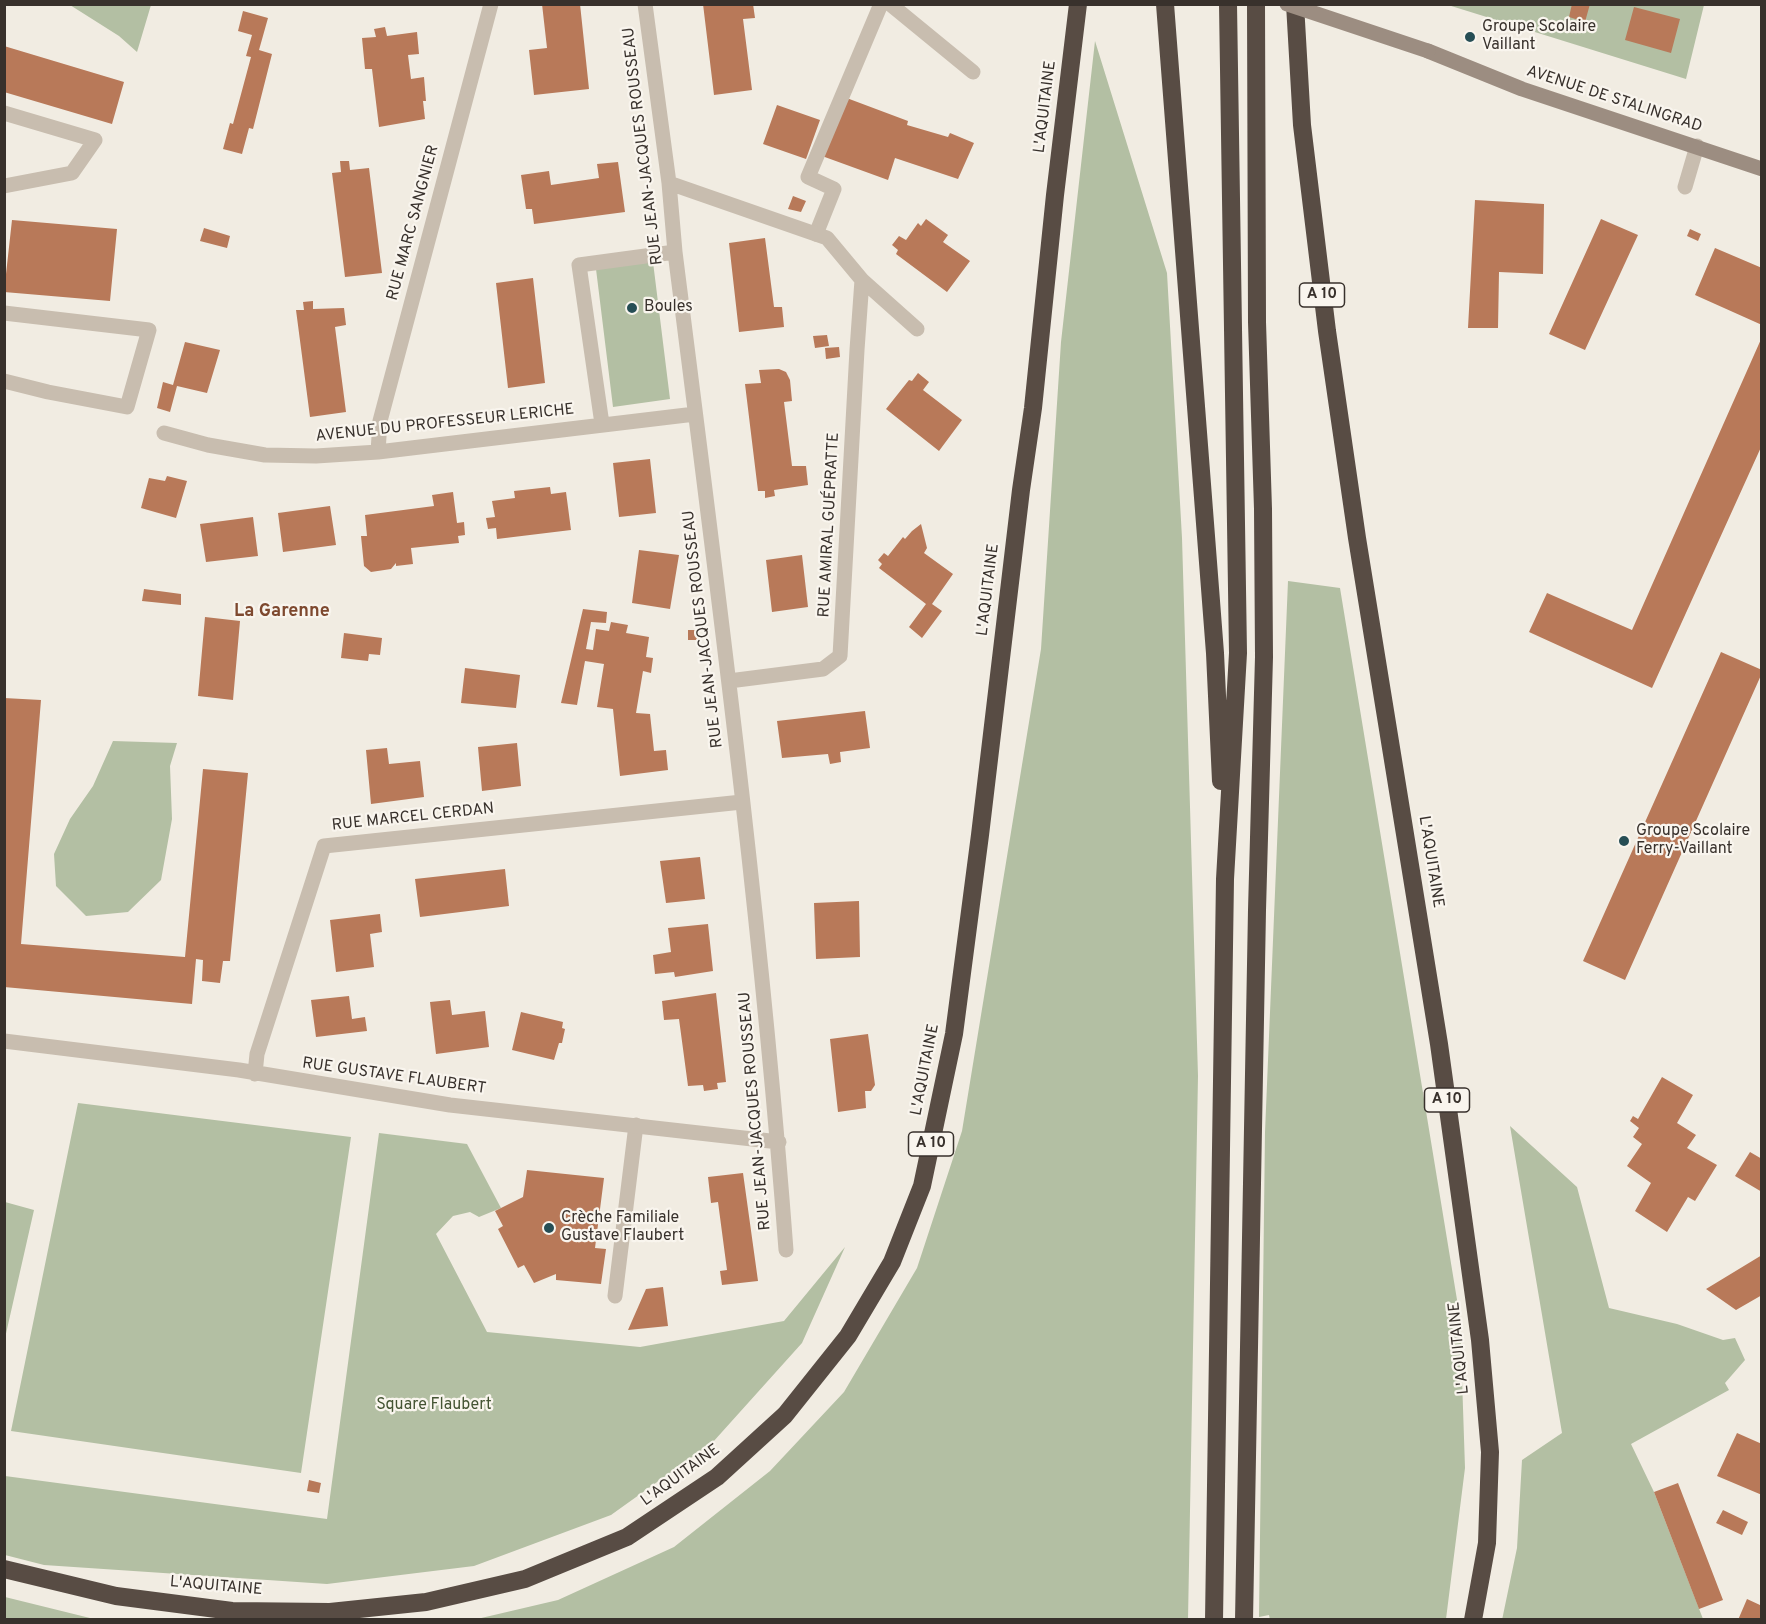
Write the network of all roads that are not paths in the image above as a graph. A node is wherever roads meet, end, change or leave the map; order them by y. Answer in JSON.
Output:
{"nodes":[{"id":1,"x":491,"y":4,"type":"edge"},
{"id":2,"x":645,"y":4,"type":"edge"},
{"id":3,"x":880,"y":4,"type":"edge"},
{"id":4,"x":890,"y":4,"type":"edge"},
{"id":5,"x":1078,"y":4,"type":"edge"},
{"id":6,"x":1165,"y":4,"type":"edge"},
{"id":7,"x":1228,"y":4,"type":"edge"},
{"id":8,"x":1256,"y":4,"type":"edge"},
{"id":9,"x":1287,"y":4,"type":"edge"},
{"id":10,"x":1295,"y":4,"type":"edge"},
{"id":11,"x":973,"y":72,"type":"dead end"},
{"id":12,"x":4,"y":113,"type":"edge"},
{"id":13,"x":1697,"y":146,"type":"junction"},
{"id":14,"x":1761,"y":169,"type":"edge"},
{"id":15,"x":669,"y":183,"type":"junction"},
{"id":16,"x":4,"y":186,"type":"edge"},
{"id":17,"x":1685,"y":187,"type":"dead end"},
{"id":18,"x":816,"y":234,"type":"junction"},
{"id":19,"x":675,"y":252,"type":"junction"},
{"id":20,"x":862,"y":280,"type":"junction"},
{"id":21,"x":4,"y":313,"type":"edge"},
{"id":22,"x":917,"y":329,"type":"dead end"},
{"id":23,"x":4,"y":381,"type":"edge"},
{"id":24,"x":695,"y":414,"type":"junction"},
{"id":25,"x":602,"y":424,"type":"junction"},
{"id":26,"x":164,"y":433,"type":"dead end"},
{"id":27,"x":378,"y":452,"type":"junction"},
{"id":28,"x":729,"y":681,"type":"junction"},
{"id":29,"x":742,"y":802,"type":"junction"},
{"id":30,"x":1225,"y":879,"type":"junction"},
{"id":31,"x":4,"y":1041,"type":"edge"},
{"id":32,"x":255,"y":1074,"type":"junction"},
{"id":33,"x":636,"y":1125,"type":"junction"},
{"id":34,"x":779,"y":1142,"type":"junction"},
{"id":35,"x":786,"y":1250,"type":"dead end"},
{"id":36,"x":615,"y":1296,"type":"dead end"},
{"id":37,"x":4,"y":1569,"type":"edge"},
{"id":38,"x":1214,"y":1620,"type":"edge"},
{"id":39,"x":1244,"y":1620,"type":"edge"},
{"id":40,"x":1473,"y":1620,"type":"edge"}],
"edges":[{"from":1,"to":27,"type":"street","name":"RUE MARC SANGNIER"},
{"from":2,"to":15,"type":"street","name":"RUE JEAN-JACQUES ROUSSEAU"},
{"from":3,"to":18,"type":"street"},
{"from":4,"to":11,"type":"street"},
{"from":5,"to":37,"type":"highway","name":"L'AQUITAINE","number":"A 10"},
{"from":6,"to":30,"type":"highway"},
{"from":7,"to":30,"type":"highway"},
{"from":8,"to":39,"type":"highway"},
{"from":9,"to":13,"type":"main road","name":"AVENUE DE STALINGRAD","bridge":true},
{"from":10,"to":40,"type":"highway","name":"L'AQUITAINE","number":"A 10"},
{"from":12,"to":16,"type":"street"},
{"from":13,"to":14,"type":"main road","name":"AVENUE DE STALINGRAD"},
{"from":13,"to":17,"type":"street"},
{"from":15,"to":18,"type":"street"},
{"from":15,"to":19,"type":"street","name":"RUE JEAN-JACQUES ROUSSEAU"},
{"from":18,"to":20,"type":"street"},
{"from":19,"to":24,"type":"street","name":"RUE JEAN-JACQUES ROUSSEAU"},
{"from":19,"to":25,"type":"street"},
{"from":20,"to":22,"type":"street"},
{"from":20,"to":28,"type":"street","name":"RUE AMIRAL GUÉPRATTE"},
{"from":21,"to":23,"type":"street"},
{"from":24,"to":25,"type":"street","name":"AVENUE DU PROFESSEUR LERICHE"},
{"from":24,"to":28,"type":"street","name":"RUE JEAN-JACQUES ROUSSEAU"},
{"from":25,"to":27,"type":"street","name":"AVENUE DU PROFESSEUR LERICHE"},
{"from":26,"to":27,"type":"street","name":"AVENUE DU PROFESSEUR LERICHE"},
{"from":28,"to":29,"type":"street","name":"RUE JEAN-JACQUES ROUSSEAU"},
{"from":29,"to":32,"type":"street","name":"RUE MARCEL CERDAN"},
{"from":29,"to":34,"type":"street","name":"RUE JEAN-JACQUES ROUSSEAU"},
{"from":30,"to":38,"type":"highway"},
{"from":31,"to":32,"type":"street","name":"RUE GUSTAVE FLAUBERT"},
{"from":32,"to":33,"type":"street","name":"RUE GUSTAVE FLAUBERT"},
{"from":33,"to":34,"type":"street","name":"RUE GUSTAVE FLAUBERT"},
{"from":33,"to":36,"type":"street"},
{"from":34,"to":35,"type":"street","name":"RUE JEAN-JACQUES ROUSSEAU"}]}
